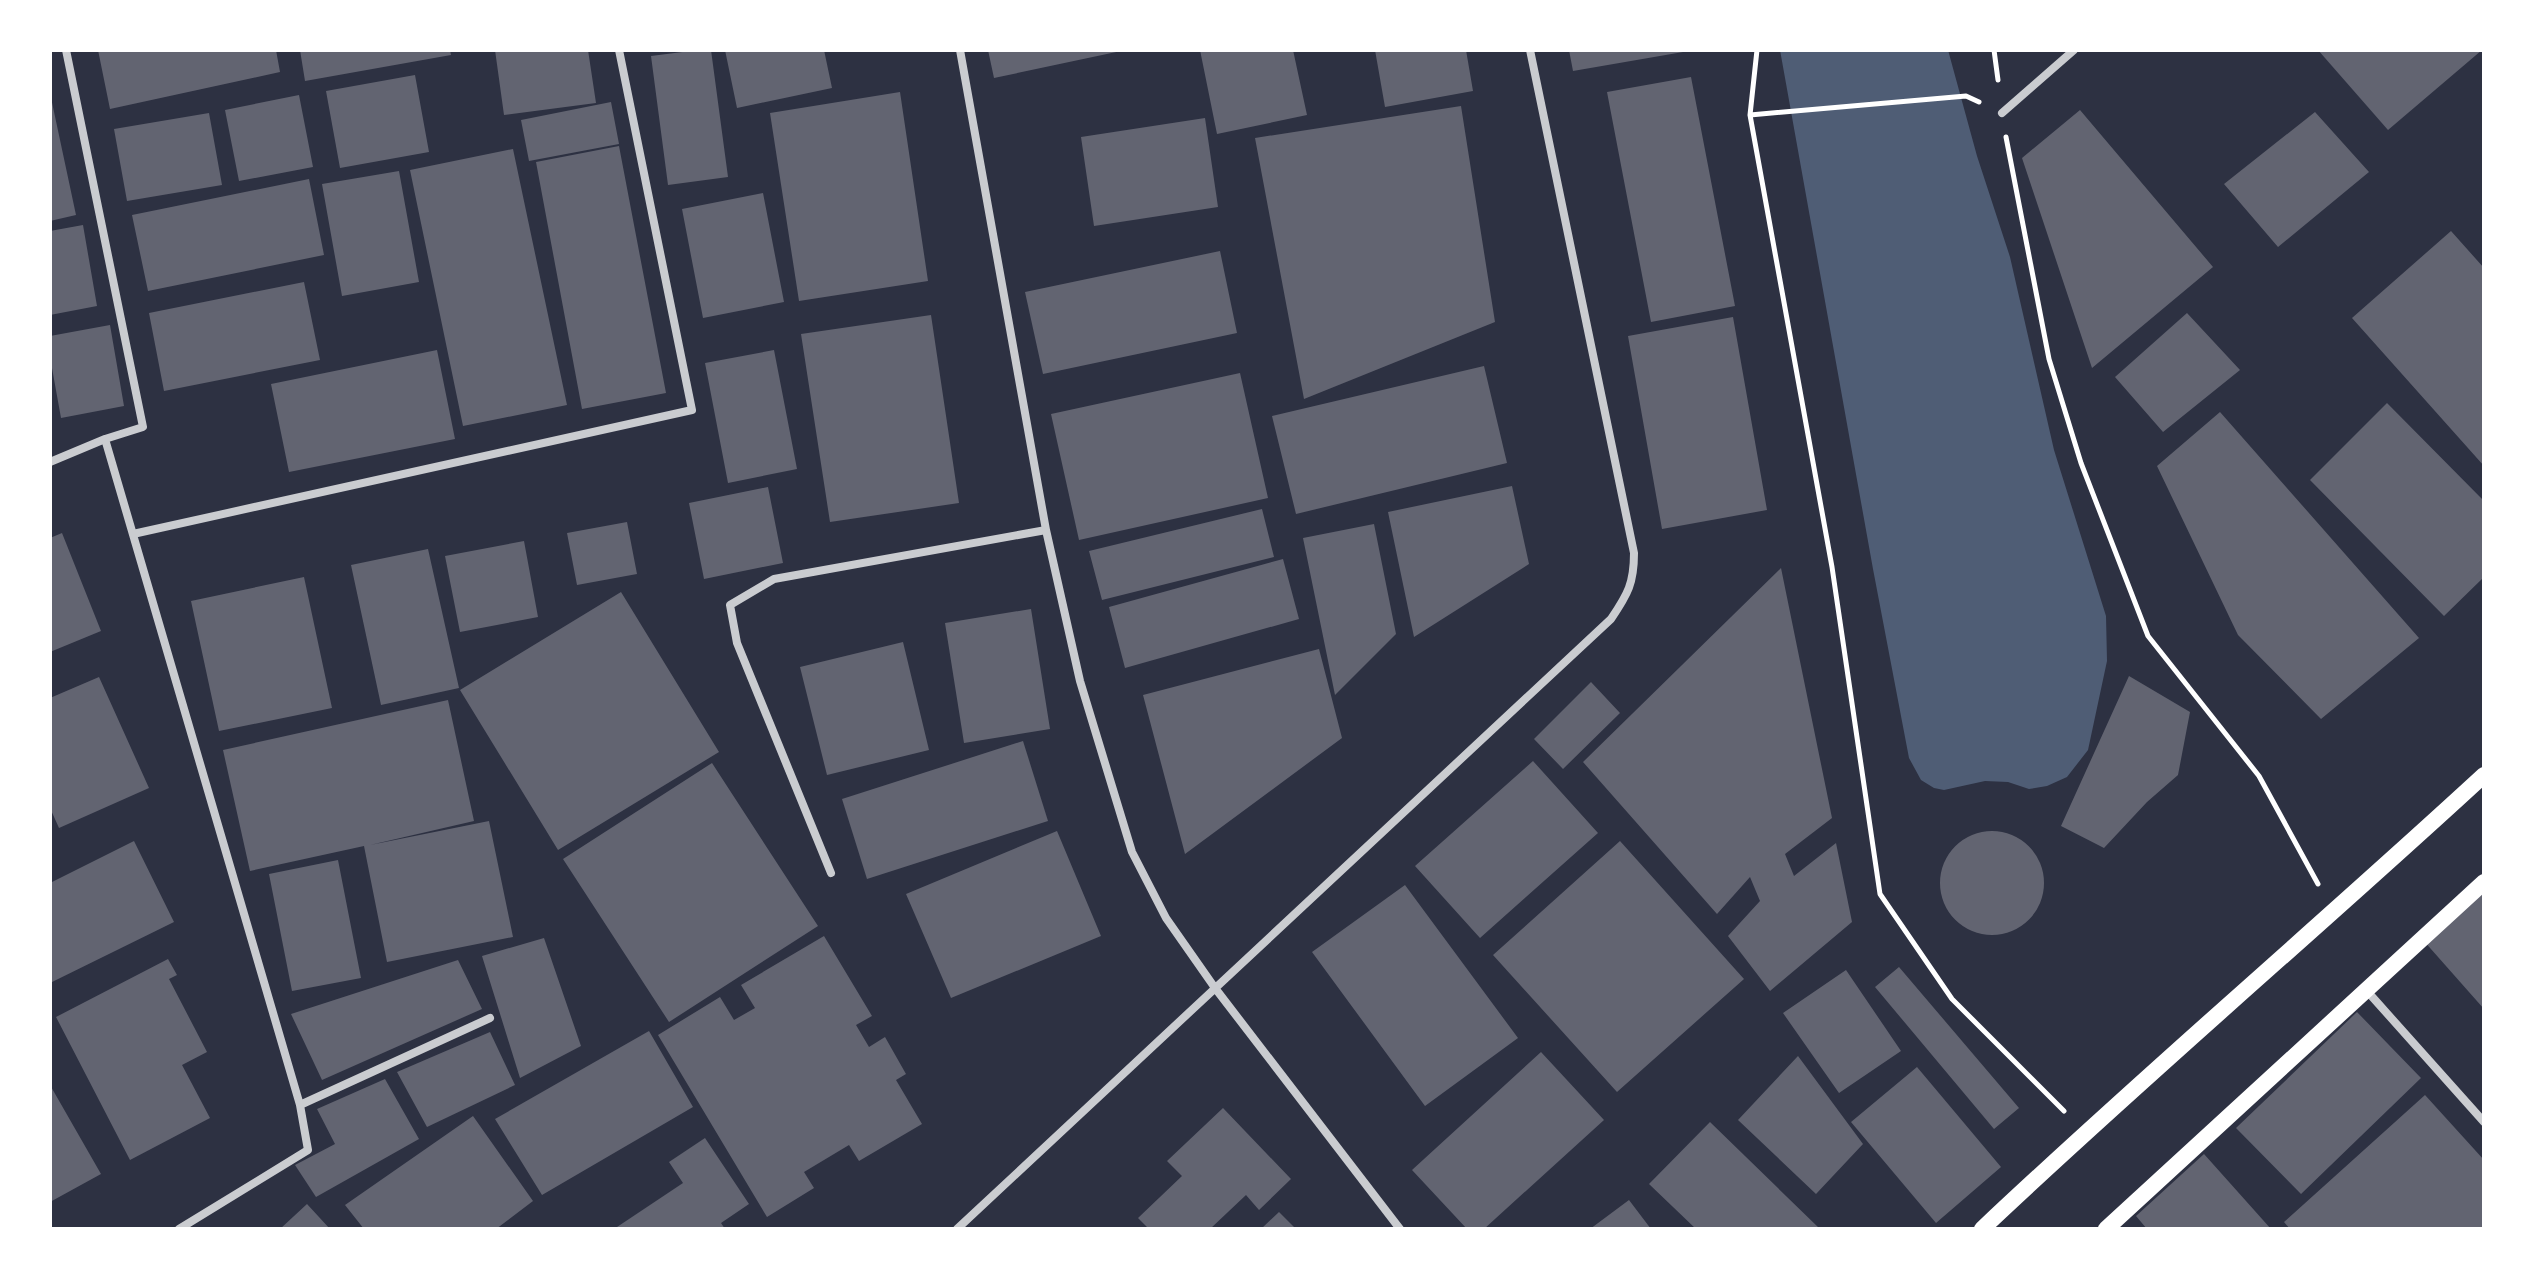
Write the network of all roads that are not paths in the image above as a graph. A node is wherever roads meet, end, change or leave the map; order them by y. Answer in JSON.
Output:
{"nodes":[{"id":1,"x":66,"y":50,"type":"edge"},
{"id":2,"x":619,"y":50,"type":"edge"},
{"id":3,"x":960,"y":50,"type":"edge"},
{"id":4,"x":1530,"y":50,"type":"edge"},
{"id":5,"x":2074,"y":50,"type":"edge"},
{"id":6,"x":2002,"y":113,"type":"road end"},
{"id":7,"x":105,"y":439,"type":"junction"},
{"id":8,"x":50,"y":462,"type":"edge"},
{"id":9,"x":1046,"y":530,"type":"junction"},
{"id":10,"x":133,"y":534,"type":"junction"},
{"id":11,"x":2484,"y":775,"type":"edge"},
{"id":12,"x":831,"y":873,"type":"dead end"},
{"id":13,"x":2484,"y":882,"type":"edge"},
{"id":14,"x":1215,"y":988,"type":"junction"},
{"id":15,"x":2366,"y":990,"type":"junction"},
{"id":16,"x":490,"y":1018,"type":"dead end"},
{"id":17,"x":300,"y":1105,"type":"junction"},
{"id":18,"x":2484,"y":1122,"type":"edge"},
{"id":19,"x":179,"y":1229,"type":"edge"},
{"id":20,"x":957,"y":1229,"type":"edge"},
{"id":21,"x":1400,"y":1229,"type":"edge"},
{"id":22,"x":1982,"y":1229,"type":"edge"},
{"id":23,"x":2106,"y":1229,"type":"edge"}],
"edges":[{"from":1,"to":7,"type":"street"},
{"from":2,"to":10,"type":"street"},
{"from":3,"to":9,"type":"street"},
{"from":4,"to":14,"type":"street"},
{"from":5,"to":6,"type":"street"},
{"from":7,"to":8,"type":"street"},
{"from":7,"to":10,"type":"street"},
{"from":9,"to":12,"type":"street"},
{"from":9,"to":14,"type":"street"},
{"from":10,"to":17,"type":"street"},
{"from":11,"to":22,"type":"main road"},
{"from":13,"to":15,"type":"main road"},
{"from":14,"to":20,"type":"street"},
{"from":14,"to":21,"type":"street"},
{"from":15,"to":18,"type":"street"},
{"from":15,"to":23,"type":"main road"},
{"from":16,"to":17,"type":"street"},
{"from":17,"to":19,"type":"street"}]}
